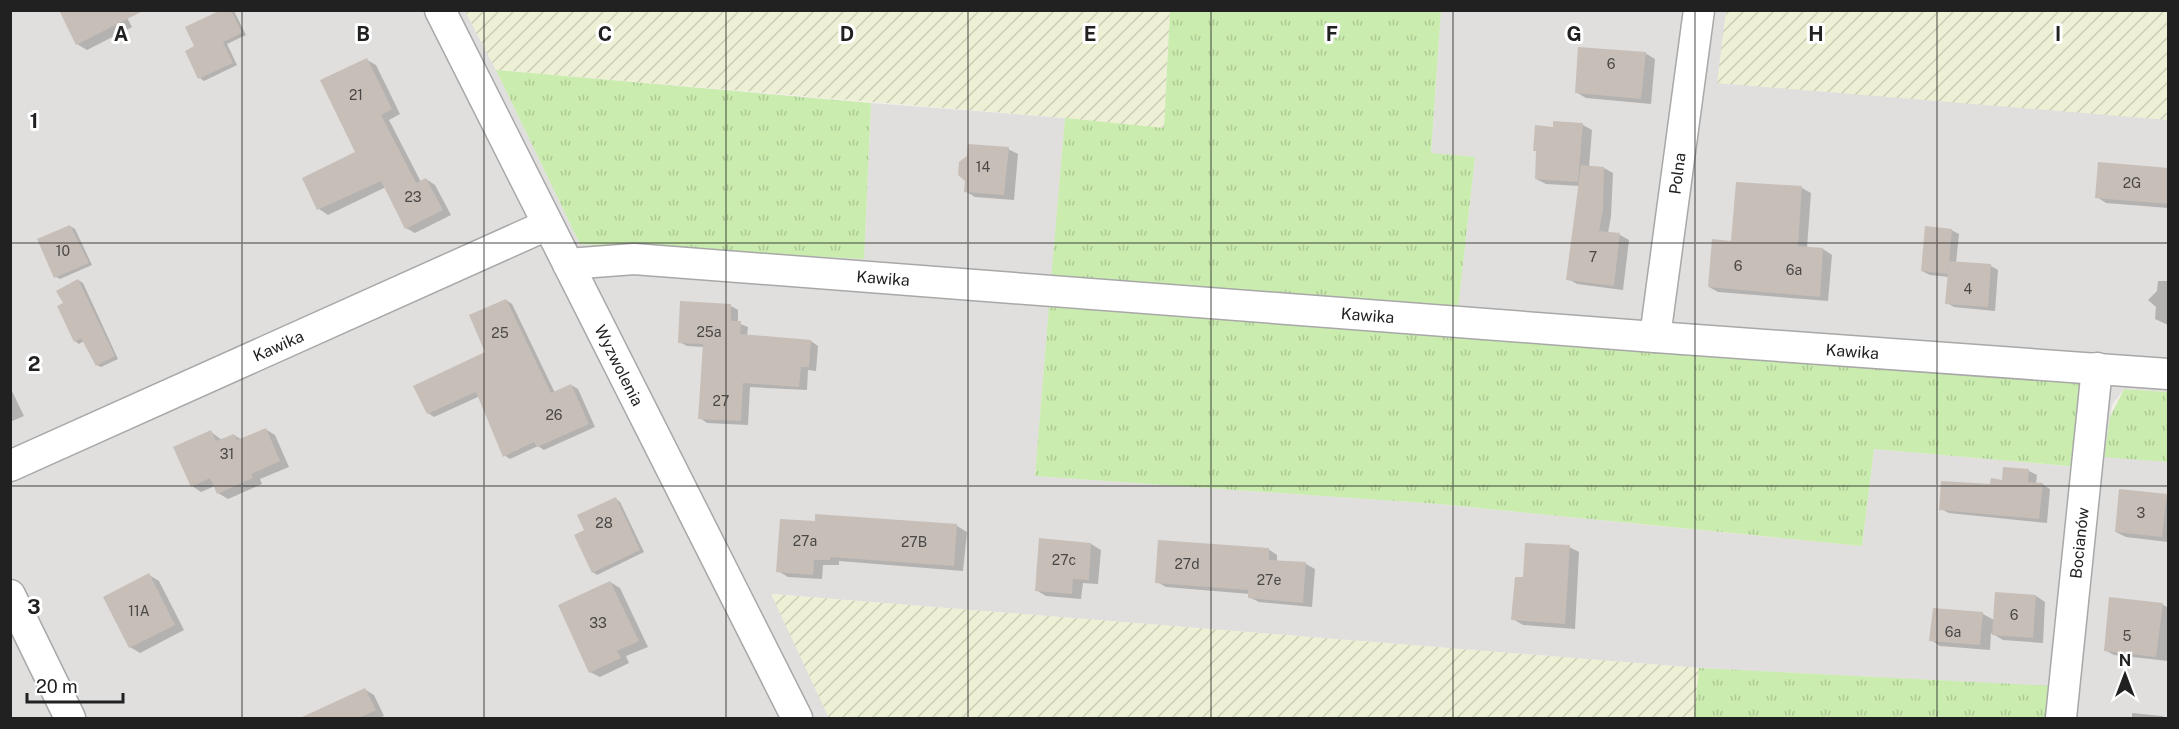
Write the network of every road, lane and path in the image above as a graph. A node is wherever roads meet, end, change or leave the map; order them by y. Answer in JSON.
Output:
{"nodes":[{"id":1,"x":440,"y":10,"type":"edge"},
{"id":2,"x":1699,"y":10,"type":"edge"},
{"id":3,"x":547,"y":225,"type":"junction"},
{"id":4,"x":568,"y":264,"type":"junction"},
{"id":5,"x":1655,"y":337,"type":"junction"},
{"id":6,"x":2097,"y":368,"type":"junction"},
{"id":7,"x":2169,"y":374,"type":"edge"},
{"id":8,"x":10,"y":466,"type":"edge"},
{"id":9,"x":10,"y":595,"type":"edge"},
{"id":10,"x":70,"y":718,"type":"edge"},
{"id":11,"x":797,"y":718,"type":"edge"},
{"id":12,"x":2061,"y":718,"type":"edge"}],
"edges":[{"from":1,"to":3,"type":"street","name":"Wyzwolenia"},
{"from":2,"to":5,"type":"street","name":"Polna"},
{"from":3,"to":4,"type":"street","name":"Wyzwolenia"},
{"from":3,"to":8,"type":"street","name":"Kawika"},
{"from":4,"to":5,"type":"street","name":"Kawika"},
{"from":4,"to":11,"type":"street","name":"Wyzwolenia"},
{"from":5,"to":6,"type":"street","name":"Kawika"},
{"from":6,"to":7,"type":"street","name":"Kawika"},
{"from":6,"to":12,"type":"street","name":"Bocianów"},
{"from":9,"to":10,"type":"street"}]}
